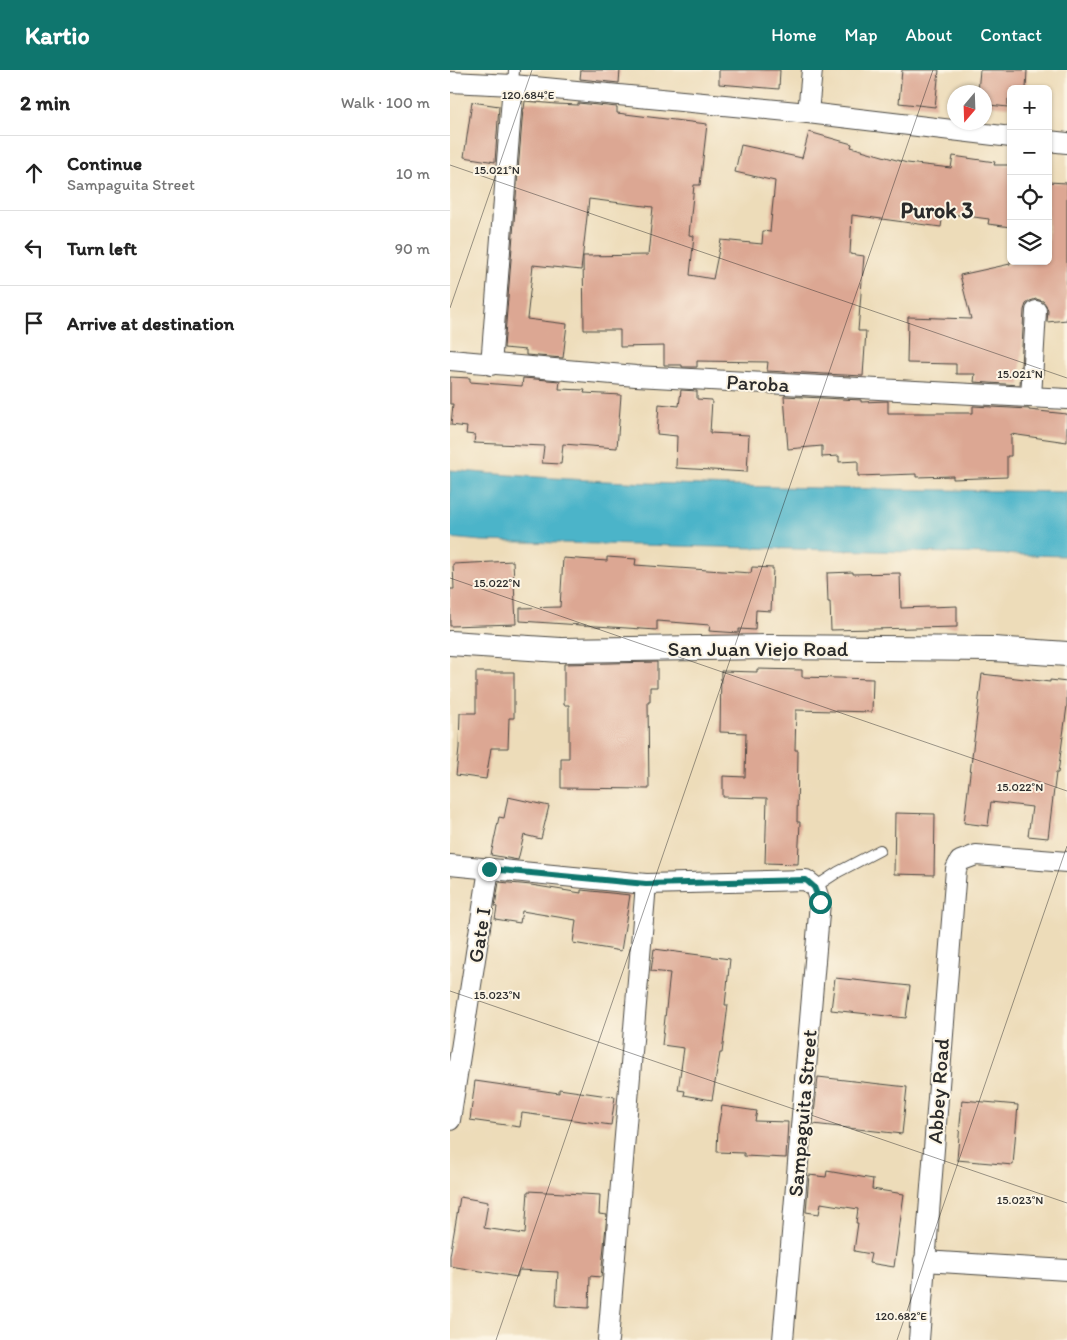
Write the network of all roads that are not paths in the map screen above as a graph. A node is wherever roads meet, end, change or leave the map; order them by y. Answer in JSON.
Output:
{"nodes":[{"id":1,"x":812,"y":70,"type":"edge"},
{"id":2,"x":513,"y":78,"type":"edge"},
{"id":3,"x":450,"y":82,"type":"edge"},
{"id":4,"x":808,"y":113,"type":"junction"},
{"id":5,"x":1007,"y":136,"type":"edge"},
{"id":6,"x":1052,"y":141,"type":"edge"},
{"id":7,"x":1067,"y":143,"type":"edge"},
{"id":8,"x":1036,"y":310,"type":"dead end"},
{"id":9,"x":450,"y":360,"type":"edge"},
{"id":10,"x":491,"y":365,"type":"junction"},
{"id":11,"x":1031,"y":396,"type":"junction"},
{"id":12,"x":1067,"y":399,"type":"edge"},
{"id":13,"x":450,"y":643,"type":"edge"},
{"id":14,"x":1067,"y":654,"type":"edge"},
{"id":15,"x":880,"y":850,"type":"dead end"},
{"id":16,"x":1067,"y":862,"type":"edge"},
{"id":17,"x":450,"y":865,"type":"edge"},
{"id":18,"x":489,"y":869,"type":"junction"},
{"id":19,"x":646,"y":884,"type":"junction"},
{"id":20,"x":814,"y":887,"type":"junction"},
{"id":21,"x":450,"y":1120,"type":"edge"},
{"id":22,"x":924,"y":1260,"type":"junction"},
{"id":23,"x":1067,"y":1270,"type":"edge"},
{"id":24,"x":608,"y":1340,"type":"edge"},
{"id":25,"x":783,"y":1340,"type":"edge"},
{"id":26,"x":919,"y":1340,"type":"edge"}],
"edges":[{"from":1,"to":4,"type":"street"},
{"from":2,"to":3,"type":"street"},
{"from":2,"to":4,"type":"street"},
{"from":2,"to":10,"type":"street"},
{"from":4,"to":5,"type":"street"},
{"from":6,"to":7,"type":"street"},
{"from":8,"to":11,"type":"street"},
{"from":9,"to":10,"type":"street","name":"Paroba"},
{"from":10,"to":11,"type":"street","name":"Paroba"},
{"from":11,"to":12,"type":"street","name":"Paroba"},
{"from":13,"to":14,"type":"street","name":"San Juan Viejo Road"},
{"from":15,"to":20,"type":"lane"},
{"from":16,"to":22,"type":"street","name":"Abbey Road"},
{"from":17,"to":18,"type":"street"},
{"from":18,"to":19,"type":"street"},
{"from":18,"to":21,"type":"street","name":"Gate I"},
{"from":19,"to":20,"type":"street"},
{"from":19,"to":24,"type":"street"},
{"from":20,"to":25,"type":"street","name":"Sampaguita Street"},
{"from":22,"to":23,"type":"street"},
{"from":22,"to":26,"type":"street","name":"Abbey Road"}]}
